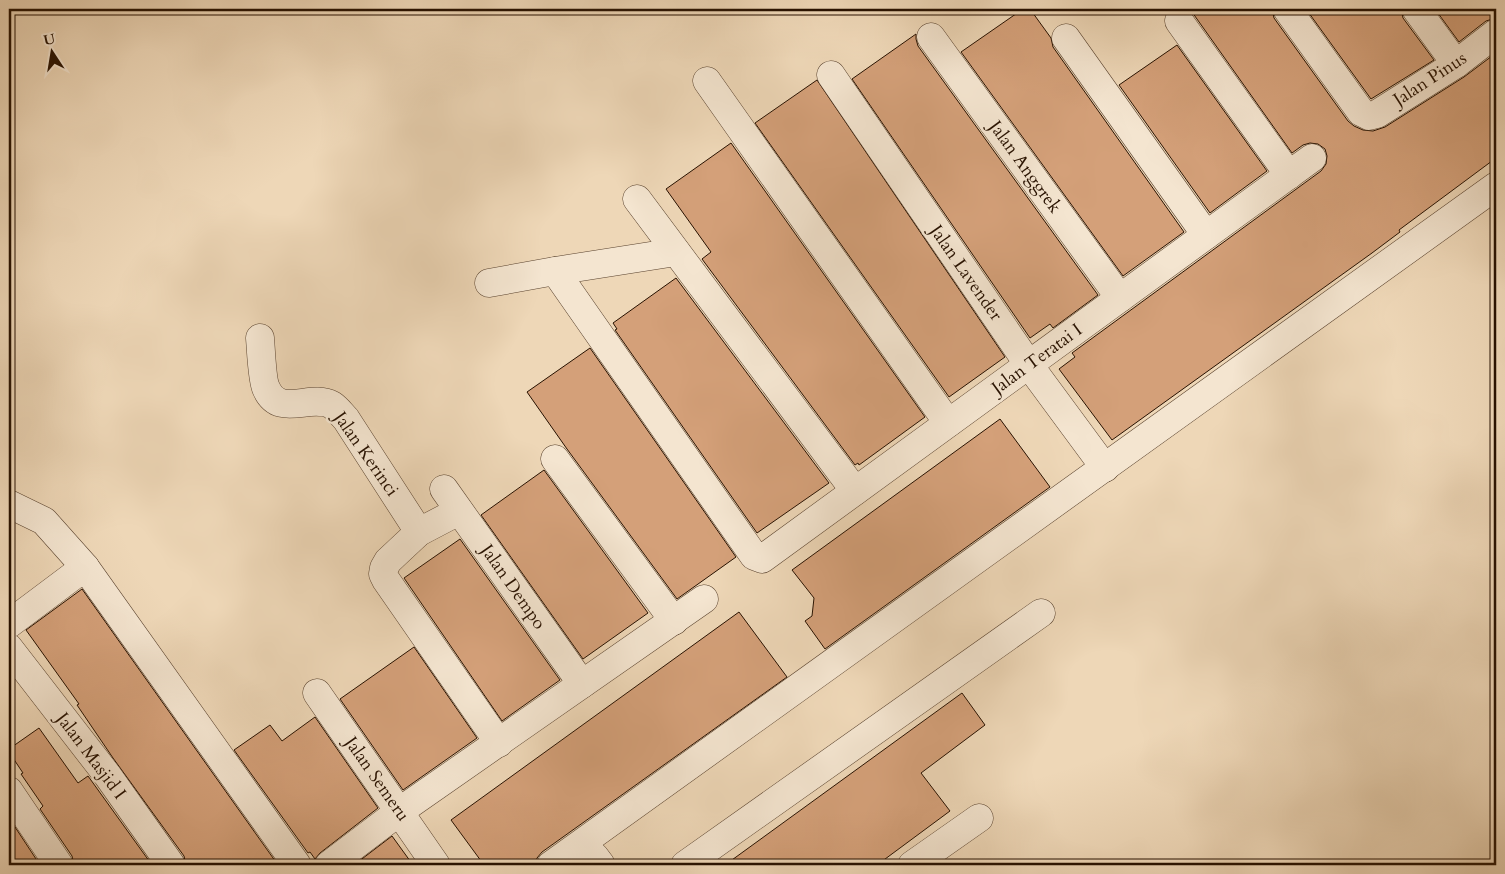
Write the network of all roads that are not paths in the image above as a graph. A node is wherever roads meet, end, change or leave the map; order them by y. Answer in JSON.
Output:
{"nodes":[{"id":1,"x":1287,"y":9,"type":"edge"},
{"id":2,"x":1416,"y":9,"type":"edge"},
{"id":3,"x":1179,"y":21,"type":"dead end"},
{"id":4,"x":1496,"y":33,"type":"edge"},
{"id":5,"x":931,"y":37,"type":"dead end"},
{"id":6,"x":1066,"y":38,"type":"dead end"},
{"id":7,"x":1456,"y":64,"type":"junction"},
{"id":8,"x":831,"y":75,"type":"dead end"},
{"id":9,"x":707,"y":81,"type":"dead end"},
{"id":10,"x":1312,"y":158,"type":"dead end"},
{"id":11,"x":1289,"y":175,"type":"junction"},
{"id":12,"x":1496,"y":186,"type":"edge"},
{"id":13,"x":637,"y":199,"type":"dead end"},
{"id":14,"x":1206,"y":235,"type":"junction"},
{"id":15,"x":676,"y":252,"type":"junction"},
{"id":16,"x":555,"y":271,"type":"junction"},
{"id":17,"x":489,"y":283,"type":"dead end"},
{"id":18,"x":1120,"y":298,"type":"junction"},
{"id":19,"x":260,"y":338,"type":"dead end"},
{"id":20,"x":1029,"y":365,"type":"junction"},
{"id":21,"x":948,"y":423,"type":"junction"},
{"id":22,"x":555,"y":459,"type":"dead end"},
{"id":23,"x":1105,"y":468,"type":"junction"},
{"id":24,"x":855,"y":491,"type":"junction"},
{"id":25,"x":9,"y":504,"type":"edge"},
{"id":26,"x":419,"y":532,"type":"junction"},
{"id":27,"x":86,"y":567,"type":"junction"},
{"id":28,"x":704,"y":599,"type":"dead end"},
{"id":29,"x":1041,"y":613,"type":"dead end"},
{"id":30,"x":674,"y":621,"type":"junction"},
{"id":31,"x":9,"y":624,"type":"edge"},
{"id":32,"x":9,"y":648,"type":"edge"},
{"id":33,"x":582,"y":684,"type":"junction"},
{"id":34,"x":317,"y":693,"type":"dead end"},
{"id":35,"x":499,"y":743,"type":"junction"},
{"id":36,"x":9,"y":791,"type":"edge"},
{"id":37,"x":400,"y":811,"type":"junction"},
{"id":38,"x":979,"y":818,"type":"dead end"},
{"id":39,"x":593,"y":855,"type":"edge"},
{"id":40,"x":58,"y":865,"type":"edge"},
{"id":41,"x":171,"y":865,"type":"edge"},
{"id":42,"x":297,"y":865,"type":"edge"},
{"id":43,"x":329,"y":865,"type":"edge"},
{"id":44,"x":436,"y":865,"type":"edge"},
{"id":45,"x":551,"y":865,"type":"edge"},
{"id":46,"x":684,"y":865,"type":"edge"},
{"id":47,"x":912,"y":865,"type":"edge"}],
"edges":[{"from":1,"to":7,"type":"street","name":"Jalan Pinus"},
{"from":2,"to":7,"type":"street"},
{"from":3,"to":11,"type":"street"},
{"from":4,"to":7,"type":"street","name":"Jalan Pinus"},
{"from":5,"to":18,"type":"street","name":"Jalan Anggrek"},
{"from":6,"to":14,"type":"street"},
{"from":8,"to":20,"type":"street","name":"Jalan Lavender"},
{"from":9,"to":21,"type":"street"},
{"from":10,"to":11,"type":"street","name":"Jalan Teratai I"},
{"from":11,"to":14,"type":"street","name":"Jalan Teratai I"},
{"from":12,"to":23,"type":"street"},
{"from":13,"to":15,"type":"street"},
{"from":14,"to":18,"type":"street","name":"Jalan Teratai I"},
{"from":15,"to":16,"type":"street"},
{"from":15,"to":24,"type":"street"},
{"from":16,"to":17,"type":"street"},
{"from":16,"to":24,"type":"street","name":"Jalan Teratai I"},
{"from":18,"to":20,"type":"street","name":"Jalan Teratai I"},
{"from":19,"to":26,"type":"street","name":"Jalan Kerinci"},
{"from":20,"to":21,"type":"street","name":"Jalan Teratai I"},
{"from":20,"to":23,"type":"street","name":"Jalan Lavender"},
{"from":21,"to":24,"type":"street","name":"Jalan Teratai I"},
{"from":22,"to":30,"type":"street"},
{"from":23,"to":39,"type":"street"},
{"from":25,"to":27,"type":"street"},
{"from":26,"to":33,"type":"street","name":"Jalan Dempo"},
{"from":26,"to":35,"type":"street"},
{"from":27,"to":31,"type":"street"},
{"from":27,"to":42,"type":"street"},
{"from":28,"to":30,"type":"street"},
{"from":29,"to":46,"type":"street"},
{"from":30,"to":33,"type":"street"},
{"from":32,"to":41,"type":"street","name":"Jalan Masjid I"},
{"from":33,"to":35,"type":"street"},
{"from":34,"to":37,"type":"street","name":"Jalan Semeru"},
{"from":35,"to":37,"type":"street"},
{"from":36,"to":40,"type":"street"},
{"from":37,"to":43,"type":"street"},
{"from":37,"to":44,"type":"street","name":"Jalan Semeru"},
{"from":38,"to":47,"type":"street"},
{"from":39,"to":45,"type":"street"}]}
